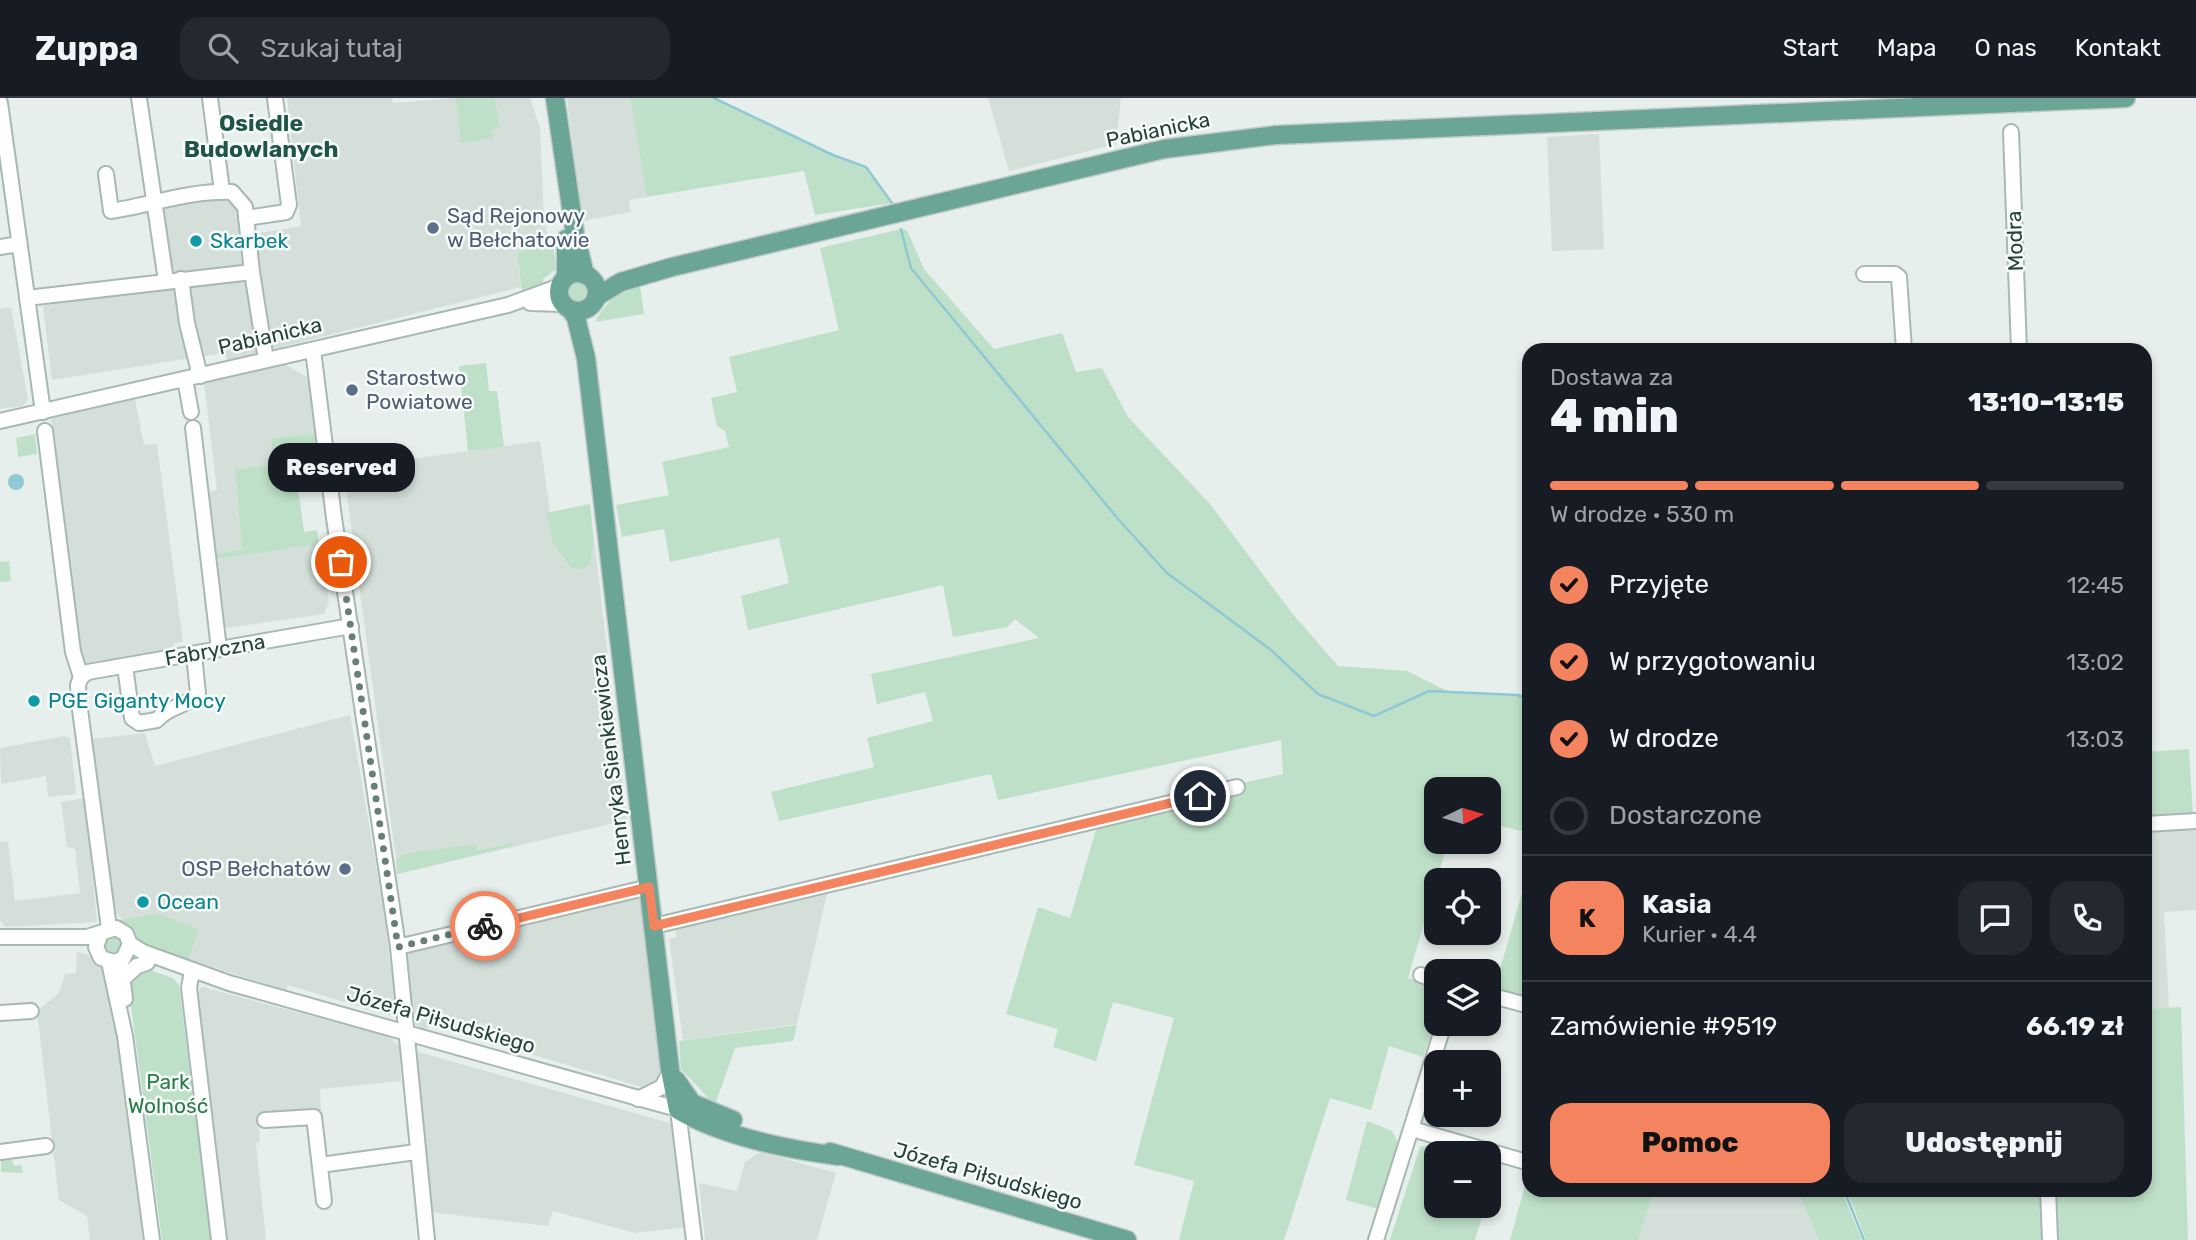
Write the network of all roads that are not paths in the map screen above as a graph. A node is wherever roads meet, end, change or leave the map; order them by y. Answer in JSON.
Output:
{"nodes":[{"id":1,"x":139,"y":98,"type":"edge"},
{"id":2,"x":210,"y":98,"type":"edge"},
{"id":3,"x":275,"y":98,"type":"edge"},
{"id":4,"x":555,"y":98,"type":"edge"},
{"id":5,"x":2126,"y":98,"type":"edge"},
{"id":6,"x":0,"y":103,"type":"edge"},
{"id":7,"x":558,"y":123,"type":"junction"},
{"id":8,"x":2011,"y":132,"type":"dead end"},
{"id":9,"x":3,"y":144,"type":"edge"},
{"id":10,"x":106,"y":174,"type":"dead end"},
{"id":11,"x":222,"y":191,"type":"junction"},
{"id":12,"x":155,"y":204,"type":"junction"},
{"id":13,"x":246,"y":218,"type":"junction"},
{"id":14,"x":19,"y":244,"type":"junction"},
{"id":15,"x":0,"y":247,"type":"edge"},
{"id":16,"x":672,"y":267,"type":"junction"},
{"id":17,"x":252,"y":272,"type":"junction"},
{"id":18,"x":1864,"y":274,"type":"dead end"},
{"id":19,"x":588,"y":277,"type":"junction"},
{"id":20,"x":181,"y":279,"type":"junction"},
{"id":21,"x":166,"y":281,"type":"junction"},
{"id":22,"x":565,"y":294,"type":"junction"},
{"id":23,"x":27,"y":298,"type":"junction"},
{"id":24,"x":593,"y":302,"type":"junction"},
{"id":25,"x":1904,"y":343,"type":"edge"},
{"id":26,"x":2019,"y":343,"type":"edge"},
{"id":27,"x":313,"y":350,"type":"junction"},
{"id":28,"x":586,"y":358,"type":"junction"},
{"id":29,"x":266,"y":360,"type":"junction"},
{"id":30,"x":193,"y":377,"type":"junction"},
{"id":31,"x":43,"y":412,"type":"junction"},
{"id":32,"x":191,"y":412,"type":"dead end"},
{"id":33,"x":0,"y":421,"type":"edge"},
{"id":34,"x":193,"y":428,"type":"dead end"},
{"id":35,"x":45,"y":431,"type":"dead end"},
{"id":36,"x":351,"y":626,"type":"junction"},
{"id":37,"x":219,"y":649,"type":"junction"},
{"id":38,"x":194,"y":653,"type":"junction"},
{"id":39,"x":124,"y":666,"type":"junction"},
{"id":40,"x":81,"y":677,"type":"junction"},
{"id":41,"x":1237,"y":787,"type":"dead end"},
{"id":42,"x":2196,"y":821,"type":"edge"},
{"id":43,"x":2152,"y":824,"type":"edge"},
{"id":44,"x":649,"y":887,"type":"junction"},
{"id":45,"x":654,"y":926,"type":"junction"},
{"id":46,"x":105,"y":931,"type":"junction"},
{"id":47,"x":6,"y":937,"type":"edge"},
{"id":48,"x":130,"y":944,"type":"junction"},
{"id":49,"x":398,"y":947,"type":"junction"},
{"id":50,"x":97,"y":950,"type":"junction"},
{"id":51,"x":117,"y":961,"type":"junction"},
{"id":52,"x":147,"y":963,"type":"junction"},
{"id":53,"x":192,"y":971,"type":"junction"},
{"id":54,"x":1421,"y":975,"type":"dead end"},
{"id":55,"x":1424,"y":976,"type":"edge"},
{"id":56,"x":124,"y":978,"type":"junction"},
{"id":57,"x":1501,"y":998,"type":"edge"},
{"id":58,"x":1522,"y":1004,"type":"edge"},
{"id":59,"x":31,"y":1011,"type":"dead end"},
{"id":60,"x":0,"y":1013,"type":"edge"},
{"id":61,"x":404,"y":1033,"type":"junction"},
{"id":62,"x":125,"y":1035,"type":"junction"},
{"id":63,"x":1440,"y":1036,"type":"edge"},
{"id":64,"x":671,"y":1071,"type":"junction"},
{"id":65,"x":638,"y":1099,"type":"junction"},
{"id":66,"x":678,"y":1110,"type":"junction"},
{"id":67,"x":706,"y":1119,"type":"junction"},
{"id":68,"x":265,"y":1120,"type":"dead end"},
{"id":69,"x":1412,"y":1129,"type":"junction"},
{"id":70,"x":682,"y":1138,"type":"junction"},
{"id":71,"x":46,"y":1146,"type":"dead end"},
{"id":72,"x":0,"y":1152,"type":"edge"},
{"id":73,"x":416,"y":1152,"type":"junction"},
{"id":74,"x":1522,"y":1161,"type":"edge"},
{"id":75,"x":320,"y":1165,"type":"junction"},
{"id":76,"x":2049,"y":1197,"type":"edge"},
{"id":77,"x":324,"y":1201,"type":"dead end"},
{"id":78,"x":152,"y":1240,"type":"edge"},
{"id":79,"x":219,"y":1240,"type":"edge"},
{"id":80,"x":427,"y":1240,"type":"edge"},
{"id":81,"x":694,"y":1240,"type":"edge"},
{"id":82,"x":1127,"y":1240,"type":"edge"},
{"id":83,"x":1376,"y":1240,"type":"edge"},
{"id":84,"x":2050,"y":1240,"type":"edge"}],
"edges":[{"from":1,"to":12,"type":"street"},
{"from":2,"to":11,"type":"street"},
{"from":3,"to":13,"type":"street"},
{"from":4,"to":7,"type":"main road"},
{"from":5,"to":16,"type":"main road","name":"Pabianicka"},
{"from":6,"to":9,"type":"street"},
{"from":7,"to":19,"type":"main road","name":"Henryka Sienkiewicza"},
{"from":7,"to":22,"type":"main road","name":"Henryka Sienkiewicza"},
{"from":8,"to":26,"type":"street","name":"Modra"},
{"from":9,"to":14,"type":"street"},
{"from":10,"to":12,"type":"street"},
{"from":11,"to":12,"type":"street"},
{"from":11,"to":13,"type":"street"},
{"from":12,"to":21,"type":"street"},
{"from":13,"to":17,"type":"street"},
{"from":14,"to":15,"type":"street"},
{"from":14,"to":23,"type":"street"},
{"from":16,"to":19,"type":"main road","name":"Pabianicka"},
{"from":16,"to":24,"type":"main road","name":"Pabianicka"},
{"from":17,"to":20,"type":"street"},
{"from":17,"to":29,"type":"street"},
{"from":18,"to":25,"type":"street"},
{"from":19,"to":22,"type":"main road","name":"Pabianicka"},
{"from":19,"to":24,"type":"main road","name":"Henryka Sienkiewicza"},
{"from":20,"to":21,"type":"street"},
{"from":20,"to":30,"type":"street"},
{"from":21,"to":23,"type":"street"},
{"from":22,"to":24,"type":"main road","name":"Pabianicka"},
{"from":22,"to":27,"type":"street","name":"Pabianicka"},
{"from":22,"to":28,"type":"main road","name":"Henryka Sienkiewicza"},
{"from":23,"to":31,"type":"street"},
{"from":24,"to":28,"type":"main road","name":"Henryka Sienkiewicza"},
{"from":27,"to":29,"type":"street","name":"Pabianicka"},
{"from":27,"to":36,"type":"street"},
{"from":28,"to":44,"type":"main road","name":"Henryka Sienkiewicza"},
{"from":29,"to":30,"type":"street","name":"Pabianicka"},
{"from":30,"to":31,"type":"street","name":"Pabianicka"},
{"from":30,"to":32,"type":"street"},
{"from":31,"to":33,"type":"street","name":"Pabianicka"},
{"from":34,"to":37,"type":"street"},
{"from":35,"to":40,"type":"street"},
{"from":36,"to":37,"type":"street","name":"Fabryczna"},
{"from":36,"to":49,"type":"street"},
{"from":37,"to":38,"type":"street","name":"Fabryczna"},
{"from":38,"to":39,"type":"street","name":"Fabryczna"},
{"from":38,"to":39,"type":"street"},
{"from":39,"to":40,"type":"street","name":"Fabryczna"},
{"from":40,"to":46,"type":"street"},
{"from":41,"to":45,"type":"street"},
{"from":42,"to":43,"type":"street"},
{"from":44,"to":45,"type":"main road","name":"Henryka Sienkiewicza"},
{"from":44,"to":49,"type":"street"},
{"from":45,"to":64,"type":"main road","name":"Henryka Sienkiewicza"},
{"from":46,"to":47,"type":"street"},
{"from":46,"to":48,"type":"street","name":"Józefa Piłsudskiego"},
{"from":46,"to":50,"type":"street"},
{"from":47,"to":50,"type":"street"},
{"from":48,"to":51,"type":"street"},
{"from":48,"to":53,"type":"street","name":"Józefa Piłsudskiego"},
{"from":49,"to":61,"type":"street"},
{"from":50,"to":51,"type":"street"},
{"from":51,"to":52,"type":"street","name":"Józefa Piłsudskiego"},
{"from":51,"to":56,"type":"street"},
{"from":51,"to":62,"type":"street"},
{"from":52,"to":53,"type":"street","name":"Józefa Piłsudskiego"},
{"from":52,"to":56,"type":"street"},
{"from":53,"to":61,"type":"street","name":"Józefa Piłsudskiego"},
{"from":53,"to":79,"type":"street"},
{"from":54,"to":55,"type":"street"},
{"from":56,"to":62,"type":"street"},
{"from":57,"to":58,"type":"street"},
{"from":59,"to":60,"type":"street"},
{"from":61,"to":65,"type":"street","name":"Józefa Piłsudskiego"},
{"from":61,"to":73,"type":"street"},
{"from":62,"to":78,"type":"street"},
{"from":63,"to":69,"type":"street"},
{"from":64,"to":65,"type":"street"},
{"from":64,"to":66,"type":"main road","name":"Henryka Sienkiewicza"},
{"from":64,"to":67,"type":"main road"},
{"from":65,"to":66,"type":"street","name":"Józefa Piłsudskiego"},
{"from":66,"to":67,"type":"main road","name":"Józefa Piłsudskiego"},
{"from":66,"to":70,"type":"street","name":"Henryka Sienkiewicza"},
{"from":67,"to":70,"type":"street"},
{"from":67,"to":82,"type":"main road","name":"Józefa Piłsudskiego"},
{"from":68,"to":75,"type":"street"},
{"from":69,"to":74,"type":"street"},
{"from":69,"to":83,"type":"street"},
{"from":70,"to":81,"type":"street","name":"Henryka Sienkiewicza"},
{"from":71,"to":72,"type":"street"},
{"from":73,"to":75,"type":"street"},
{"from":73,"to":80,"type":"street"},
{"from":75,"to":77,"type":"street"},
{"from":76,"to":84,"type":"street"}]}
